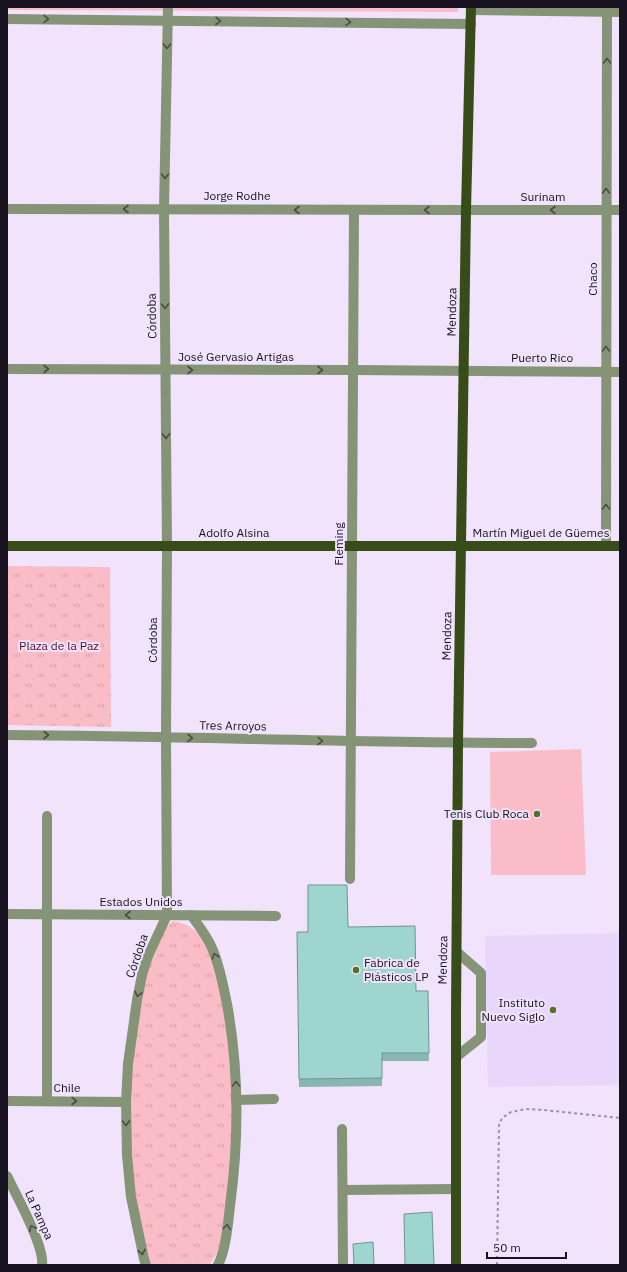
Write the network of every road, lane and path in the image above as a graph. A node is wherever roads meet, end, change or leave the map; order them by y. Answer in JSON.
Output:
{"nodes":[{"id":1,"x":168,"y":7,"type":"edge"},
{"id":2,"x":471,"y":8,"type":"edge"},
{"id":3,"x":607,"y":12,"type":"junction"},
{"id":4,"x":620,"y":12,"type":"edge"},
{"id":5,"x":7,"y":19,"type":"edge"},
{"id":6,"x":168,"y":20,"type":"junction"},
{"id":7,"x":471,"y":24,"type":"junction"},
{"id":8,"x":7,"y":209,"type":"edge"},
{"id":9,"x":164,"y":209,"type":"junction"},
{"id":10,"x":354,"y":210,"type":"junction"},
{"id":11,"x":466,"y":210,"type":"junction"},
{"id":12,"x":606,"y":210,"type":"junction"},
{"id":13,"x":620,"y":210,"type":"edge"},
{"id":14,"x":7,"y":369,"type":"edge"},
{"id":15,"x":165,"y":370,"type":"junction"},
{"id":16,"x":353,"y":370,"type":"junction"},
{"id":17,"x":464,"y":371,"type":"junction"},
{"id":18,"x":606,"y":372,"type":"junction"},
{"id":19,"x":620,"y":372,"type":"edge"},
{"id":20,"x":7,"y":546,"type":"edge"},
{"id":21,"x":167,"y":546,"type":"junction"},
{"id":22,"x":352,"y":546,"type":"junction"},
{"id":23,"x":462,"y":546,"type":"junction"},
{"id":24,"x":606,"y":546,"type":"junction"},
{"id":25,"x":620,"y":546,"type":"edge"},
{"id":26,"x":7,"y":735,"type":"edge"},
{"id":27,"x":166,"y":737,"type":"junction"},
{"id":28,"x":351,"y":742,"type":"junction"},
{"id":29,"x":458,"y":743,"type":"junction"},
{"id":30,"x":532,"y":743,"type":"dead end"},
{"id":31,"x":47,"y":816,"type":"dead end"},
{"id":32,"x":350,"y":879,"type":"dead end"},
{"id":33,"x":7,"y":914,"type":"edge"},
{"id":34,"x":47,"y":914,"type":"junction"},
{"id":35,"x":167,"y":915,"type":"junction"},
{"id":36,"x":191,"y":915,"type":"junction"},
{"id":37,"x":276,"y":916,"type":"dead end"},
{"id":38,"x":456,"y":952,"type":"junction"},
{"id":39,"x":456,"y":1057,"type":"junction"},
{"id":40,"x":274,"y":1099,"type":"dead end"},
{"id":41,"x":236,"y":1100,"type":"junction"},
{"id":42,"x":7,"y":1101,"type":"edge"},
{"id":43,"x":47,"y":1101,"type":"junction"},
{"id":44,"x":126,"y":1102,"type":"junction"},
{"id":45,"x":620,"y":1118,"type":"edge"},
{"id":46,"x":342,"y":1129,"type":"dead end"},
{"id":47,"x":7,"y":1176,"type":"edge"},
{"id":48,"x":456,"y":1189,"type":"junction"},
{"id":49,"x":343,"y":1190,"type":"junction"},
{"id":50,"x":42,"y":1265,"type":"edge"},
{"id":51,"x":146,"y":1265,"type":"edge"},
{"id":52,"x":218,"y":1265,"type":"edge"},
{"id":53,"x":343,"y":1265,"type":"edge"},
{"id":54,"x":456,"y":1265,"type":"edge"},
{"id":55,"x":497,"y":1265,"type":"edge"}],
"edges":[{"from":1,"to":6,"type":"street","name":"Córdoba"},
{"from":2,"to":3,"type":"street"},
{"from":2,"to":7,"type":"main road","name":"Mendoza"},
{"from":3,"to":4,"type":"street"},
{"from":12,"to":3,"type":"street","name":"Chaco","one_way":true},
{"from":5,"to":6,"type":"street","one_way":true},
{"from":6,"to":7,"type":"street","one_way":true},
{"from":6,"to":9,"type":"street","name":"Córdoba","one_way":true},
{"from":7,"to":11,"type":"main road","name":"Mendoza"},
{"from":9,"to":8,"type":"street","name":"Jorge Rodhe","one_way":true},
{"from":10,"to":9,"type":"street","name":"Jorge Rodhe","one_way":true},
{"from":9,"to":15,"type":"street","name":"Córdoba","one_way":true},
{"from":11,"to":10,"type":"street","name":"Jorge Rodhe","one_way":true},
{"from":10,"to":16,"type":"street","name":"Fleming"},
{"from":12,"to":11,"type":"street","name":"Surinam","one_way":true},
{"from":11,"to":17,"type":"main road","name":"Mendoza"},
{"from":12,"to":13,"type":"street","name":"Surinam"},
{"from":18,"to":12,"type":"street","name":"Chaco","one_way":true},
{"from":14,"to":15,"type":"street","name":"José Gervasio Artigas","one_way":true},
{"from":15,"to":16,"type":"street","name":"José Gervasio Artigas","one_way":true},
{"from":15,"to":21,"type":"street","name":"Córdoba","one_way":true},
{"from":16,"to":17,"type":"street","name":"José Gervasio Artigas"},
{"from":16,"to":22,"type":"street","name":"Fleming"},
{"from":17,"to":18,"type":"street","name":"Puerto Rico"},
{"from":17,"to":23,"type":"main road","name":"Mendoza"},
{"from":18,"to":19,"type":"street","name":"Puerto Rico"},
{"from":24,"to":18,"type":"street","name":"Chaco","one_way":true},
{"from":20,"to":21,"type":"main road","name":"Adolfo Alsina"},
{"from":21,"to":22,"type":"main road","name":"Adolfo Alsina"},
{"from":21,"to":27,"type":"street","name":"Córdoba"},
{"from":22,"to":23,"type":"main road","name":"Adolfo Alsina"},
{"from":22,"to":28,"type":"street","name":"Fleming"},
{"from":23,"to":24,"type":"main road","name":"Martín Miguel de Güemes"},
{"from":23,"to":29,"type":"main road","name":"Mendoza"},
{"from":24,"to":25,"type":"main road","name":"Martín Miguel de Güemes"},
{"from":26,"to":27,"type":"street","name":"Tres Arroyos","one_way":true},
{"from":27,"to":28,"type":"street","name":"Tres Arroyos","one_way":true},
{"from":27,"to":35,"type":"street","name":"Córdoba"},
{"from":28,"to":29,"type":"street","name":"Tres Arroyos"},
{"from":28,"to":32,"type":"street","name":"Fleming"},
{"from":29,"to":30,"type":"street","name":"Tres Arroyos"},
{"from":29,"to":38,"type":"main road","name":"Mendoza"},
{"from":31,"to":34,"type":"street"},
{"from":33,"to":34,"type":"street","name":"Estados Unidos"},
{"from":35,"to":34,"type":"street","name":"Estados Unidos","one_way":true},
{"from":34,"to":43,"type":"street"},
{"from":35,"to":36,"type":"street","name":"Estados Unidos"},
{"from":35,"to":44,"type":"street","name":"Córdoba","one_way":true},
{"from":36,"to":37,"type":"street","name":"Estados Unidos"},
{"from":41,"to":36,"type":"street","one_way":true},
{"from":38,"to":39,"type":"main road","name":"Mendoza"},
{"from":38,"to":39,"type":"street"},
{"from":39,"to":48,"type":"main road","name":"Mendoza"},
{"from":40,"to":41,"type":"street"},
{"from":52,"to":41,"type":"street","one_way":true},
{"from":42,"to":43,"type":"street","name":"Chile"},
{"from":43,"to":44,"type":"street","name":"Chile","one_way":true},
{"from":44,"to":51,"type":"street","name":"Córdoba","one_way":true},
{"from":45,"to":55,"type":"path"},
{"from":46,"to":49,"type":"street"},
{"from":50,"to":47,"type":"street","name":"La Pampa","one_way":true},
{"from":48,"to":49,"type":"street"},
{"from":48,"to":54,"type":"main road","name":"Mendoza"},
{"from":49,"to":53,"type":"street"}]}
